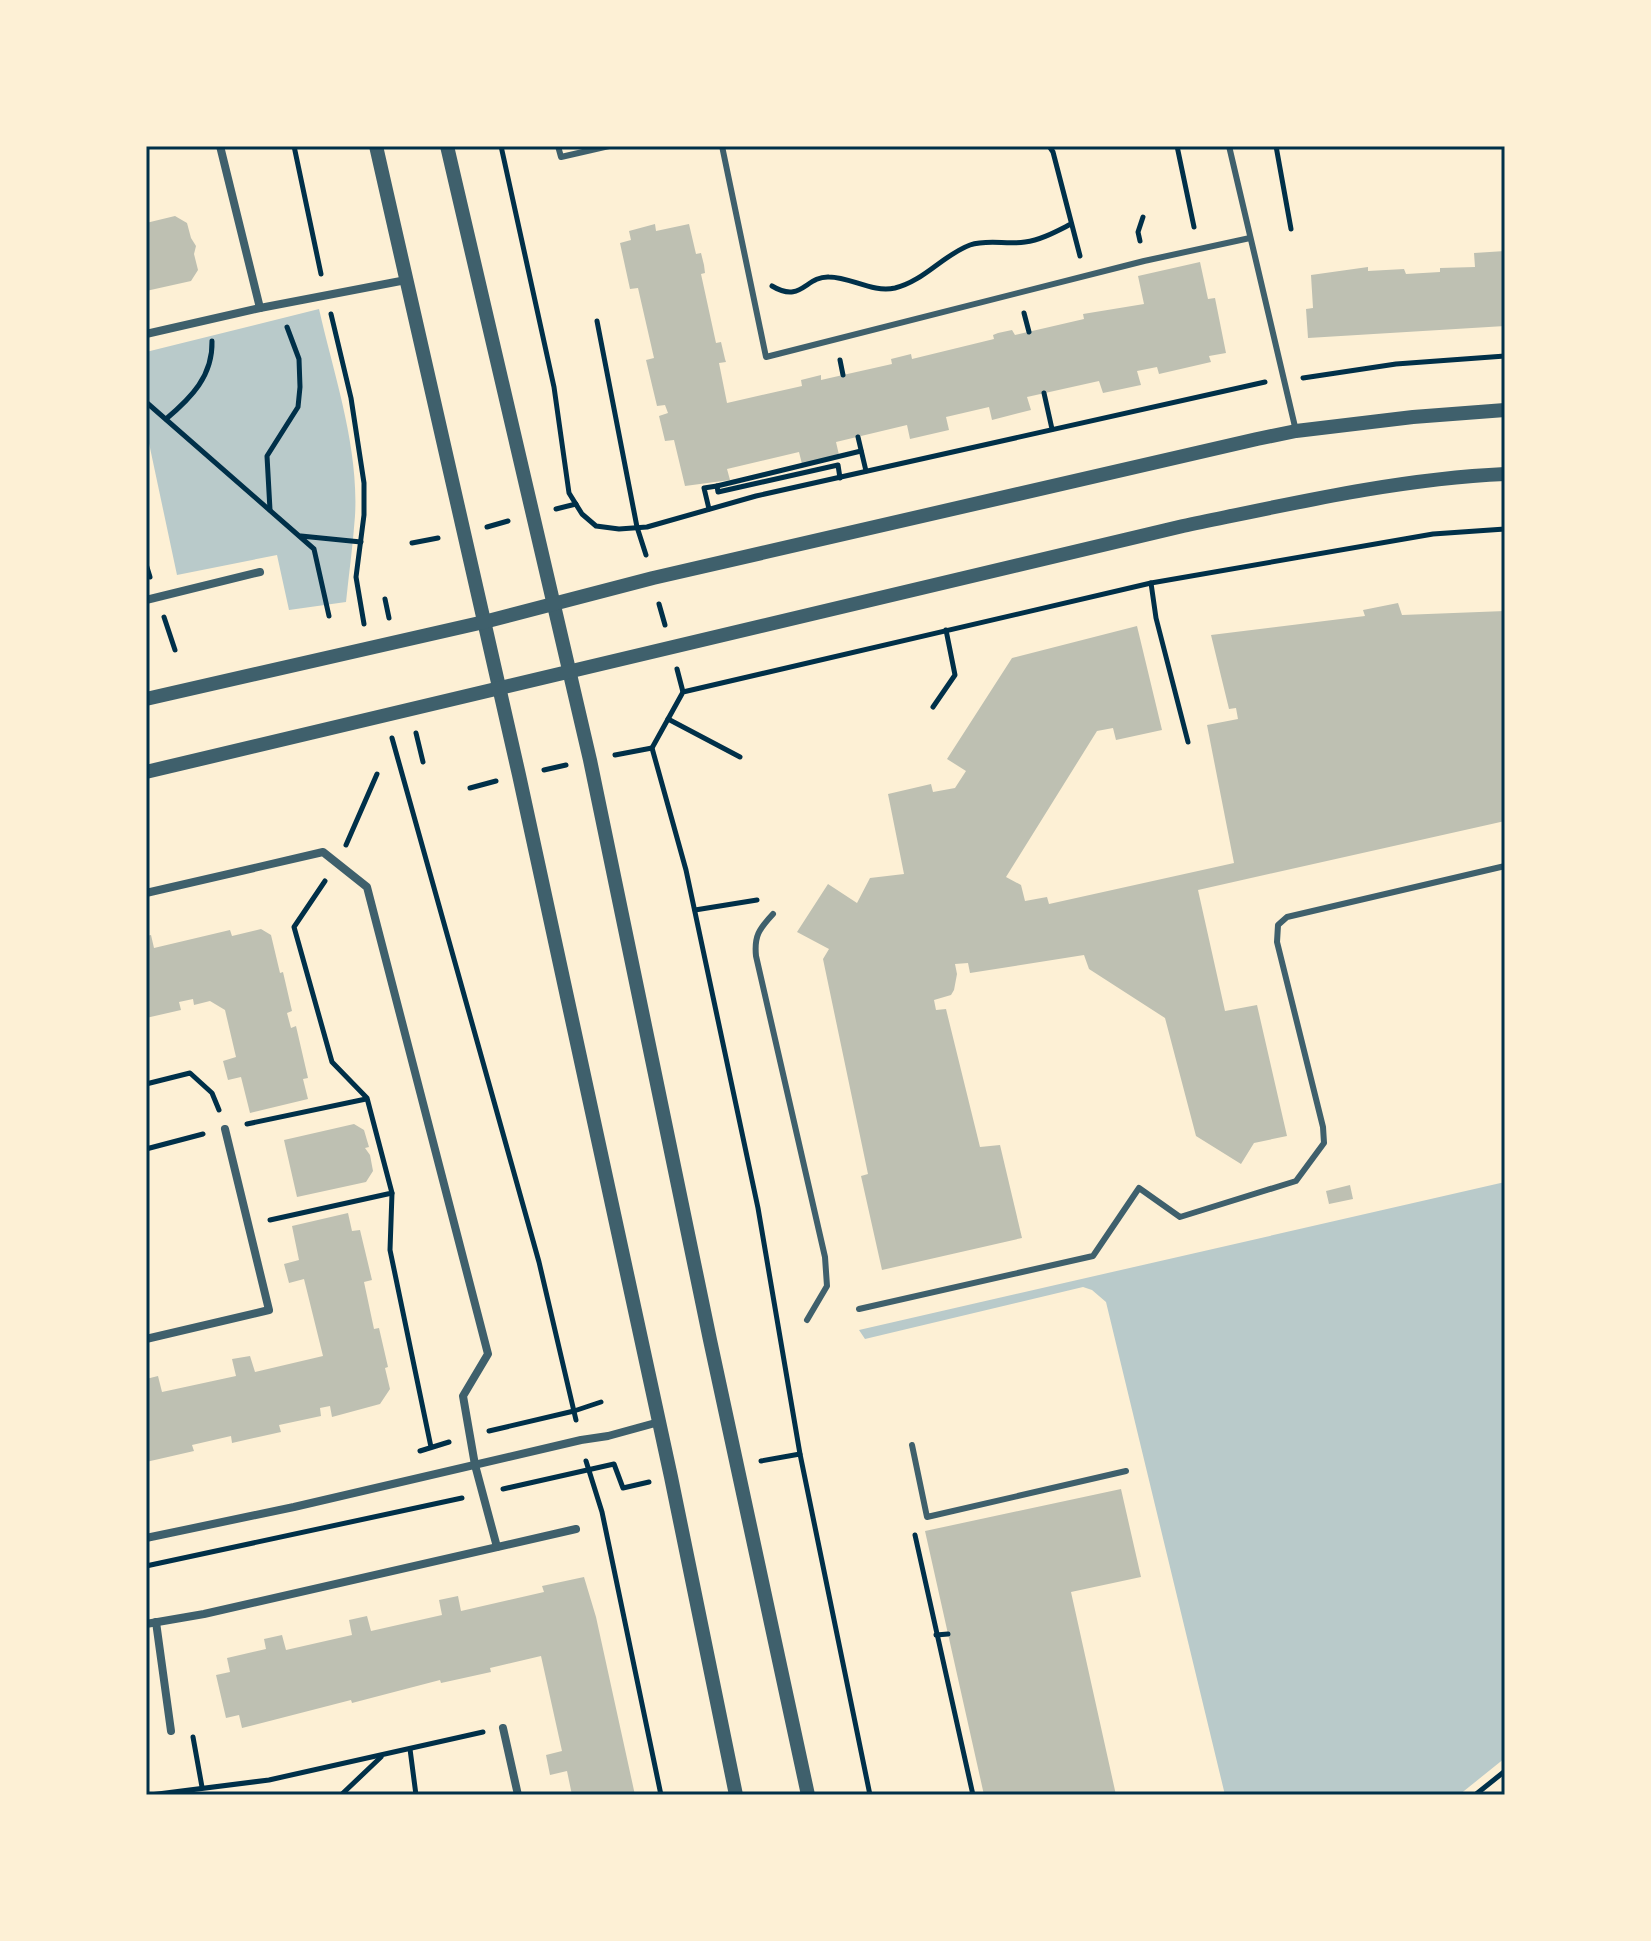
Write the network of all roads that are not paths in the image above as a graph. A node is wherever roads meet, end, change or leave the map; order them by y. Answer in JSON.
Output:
{"nodes":[{"id":1,"x":220,"y":146,"type":"edge"},
{"id":2,"x":376,"y":146,"type":"edge"},
{"id":3,"x":447,"y":146,"type":"edge"},
{"id":4,"x":558,"y":146,"type":"edge"},
{"id":5,"x":609,"y":146,"type":"edge"},
{"id":6,"x":722,"y":146,"type":"edge"},
{"id":7,"x":1229,"y":146,"type":"edge"},
{"id":8,"x":1250,"y":238,"type":"junction"},
{"id":9,"x":406,"y":280,"type":"junction"},
{"id":10,"x":265,"y":306,"type":"junction"},
{"id":11,"x":146,"y":334,"type":"edge"},
{"id":12,"x":1505,"y":410,"type":"edge"},
{"id":13,"x":1296,"y":431,"type":"junction"},
{"id":14,"x":1505,"y":474,"type":"edge"},
{"id":15,"x":260,"y":572,"type":"dead end"},
{"id":16,"x":146,"y":600,"type":"edge"},
{"id":17,"x":555,"y":603,"type":"junction"},
{"id":18,"x":484,"y":622,"type":"junction"},
{"id":19,"x":571,"y":672,"type":"junction"},
{"id":20,"x":498,"y":689,"type":"junction"},
{"id":21,"x":146,"y":699,"type":"edge"},
{"id":22,"x":146,"y":772,"type":"edge"},
{"id":23,"x":1505,"y":866,"type":"edge"},
{"id":24,"x":146,"y":893,"type":"edge"},
{"id":25,"x":773,"y":914,"type":"dead end"},
{"id":26,"x":225,"y":1129,"type":"road end"},
{"id":27,"x":859,"y":1309,"type":"dead end"},
{"id":28,"x":807,"y":1320,"type":"dead end"},
{"id":29,"x":146,"y":1339,"type":"edge"},
{"id":30,"x":659,"y":1422,"type":"junction"},
{"id":31,"x":912,"y":1445,"type":"dead end"},
{"id":32,"x":475,"y":1465,"type":"junction"},
{"id":33,"x":1126,"y":1471,"type":"dead end"},
{"id":34,"x":576,"y":1529,"type":"dead end"},
{"id":35,"x":146,"y":1538,"type":"edge"},
{"id":36,"x":497,"y":1547,"type":"junction"},
{"id":37,"x":151,"y":1623,"type":"edge"},
{"id":38,"x":503,"y":1728,"type":"road end"},
{"id":39,"x":171,"y":1731,"type":"dead end"},
{"id":40,"x":518,"y":1795,"type":"edge"},
{"id":41,"x":736,"y":1795,"type":"edge"},
{"id":42,"x":808,"y":1795,"type":"edge"}],
"edges":[{"from":1,"to":10,"type":"street"},
{"from":2,"to":9,"type":"street"},
{"from":3,"to":17,"type":"street"},
{"from":4,"to":5,"type":"lane"},
{"from":6,"to":8,"type":"lane"},
{"from":7,"to":8,"type":"lane"},
{"from":8,"to":13,"type":"lane"},
{"from":9,"to":10,"type":"street"},
{"from":9,"to":18,"type":"street"},
{"from":10,"to":11,"type":"street"},
{"from":12,"to":13,"type":"street"},
{"from":13,"to":17,"type":"street"},
{"from":14,"to":19,"type":"street"},
{"from":15,"to":16,"type":"street"},
{"from":17,"to":18,"type":"street"},
{"from":17,"to":19,"type":"street"},
{"from":18,"to":20,"type":"street"},
{"from":18,"to":21,"type":"street"},
{"from":19,"to":20,"type":"street"},
{"from":19,"to":42,"type":"street"},
{"from":20,"to":22,"type":"street"},
{"from":20,"to":30,"type":"street"},
{"from":23,"to":27,"type":"lane"},
{"from":24,"to":32,"type":"street"},
{"from":25,"to":28,"type":"lane"},
{"from":26,"to":29,"type":"street"},
{"from":30,"to":32,"type":"street"},
{"from":30,"to":41,"type":"street"},
{"from":31,"to":33,"type":"lane"},
{"from":32,"to":35,"type":"street"},
{"from":32,"to":36,"type":"street"},
{"from":34,"to":36,"type":"street"},
{"from":36,"to":37,"type":"street"},
{"from":37,"to":39,"type":"street"},
{"from":38,"to":40,"type":"street"}]}
